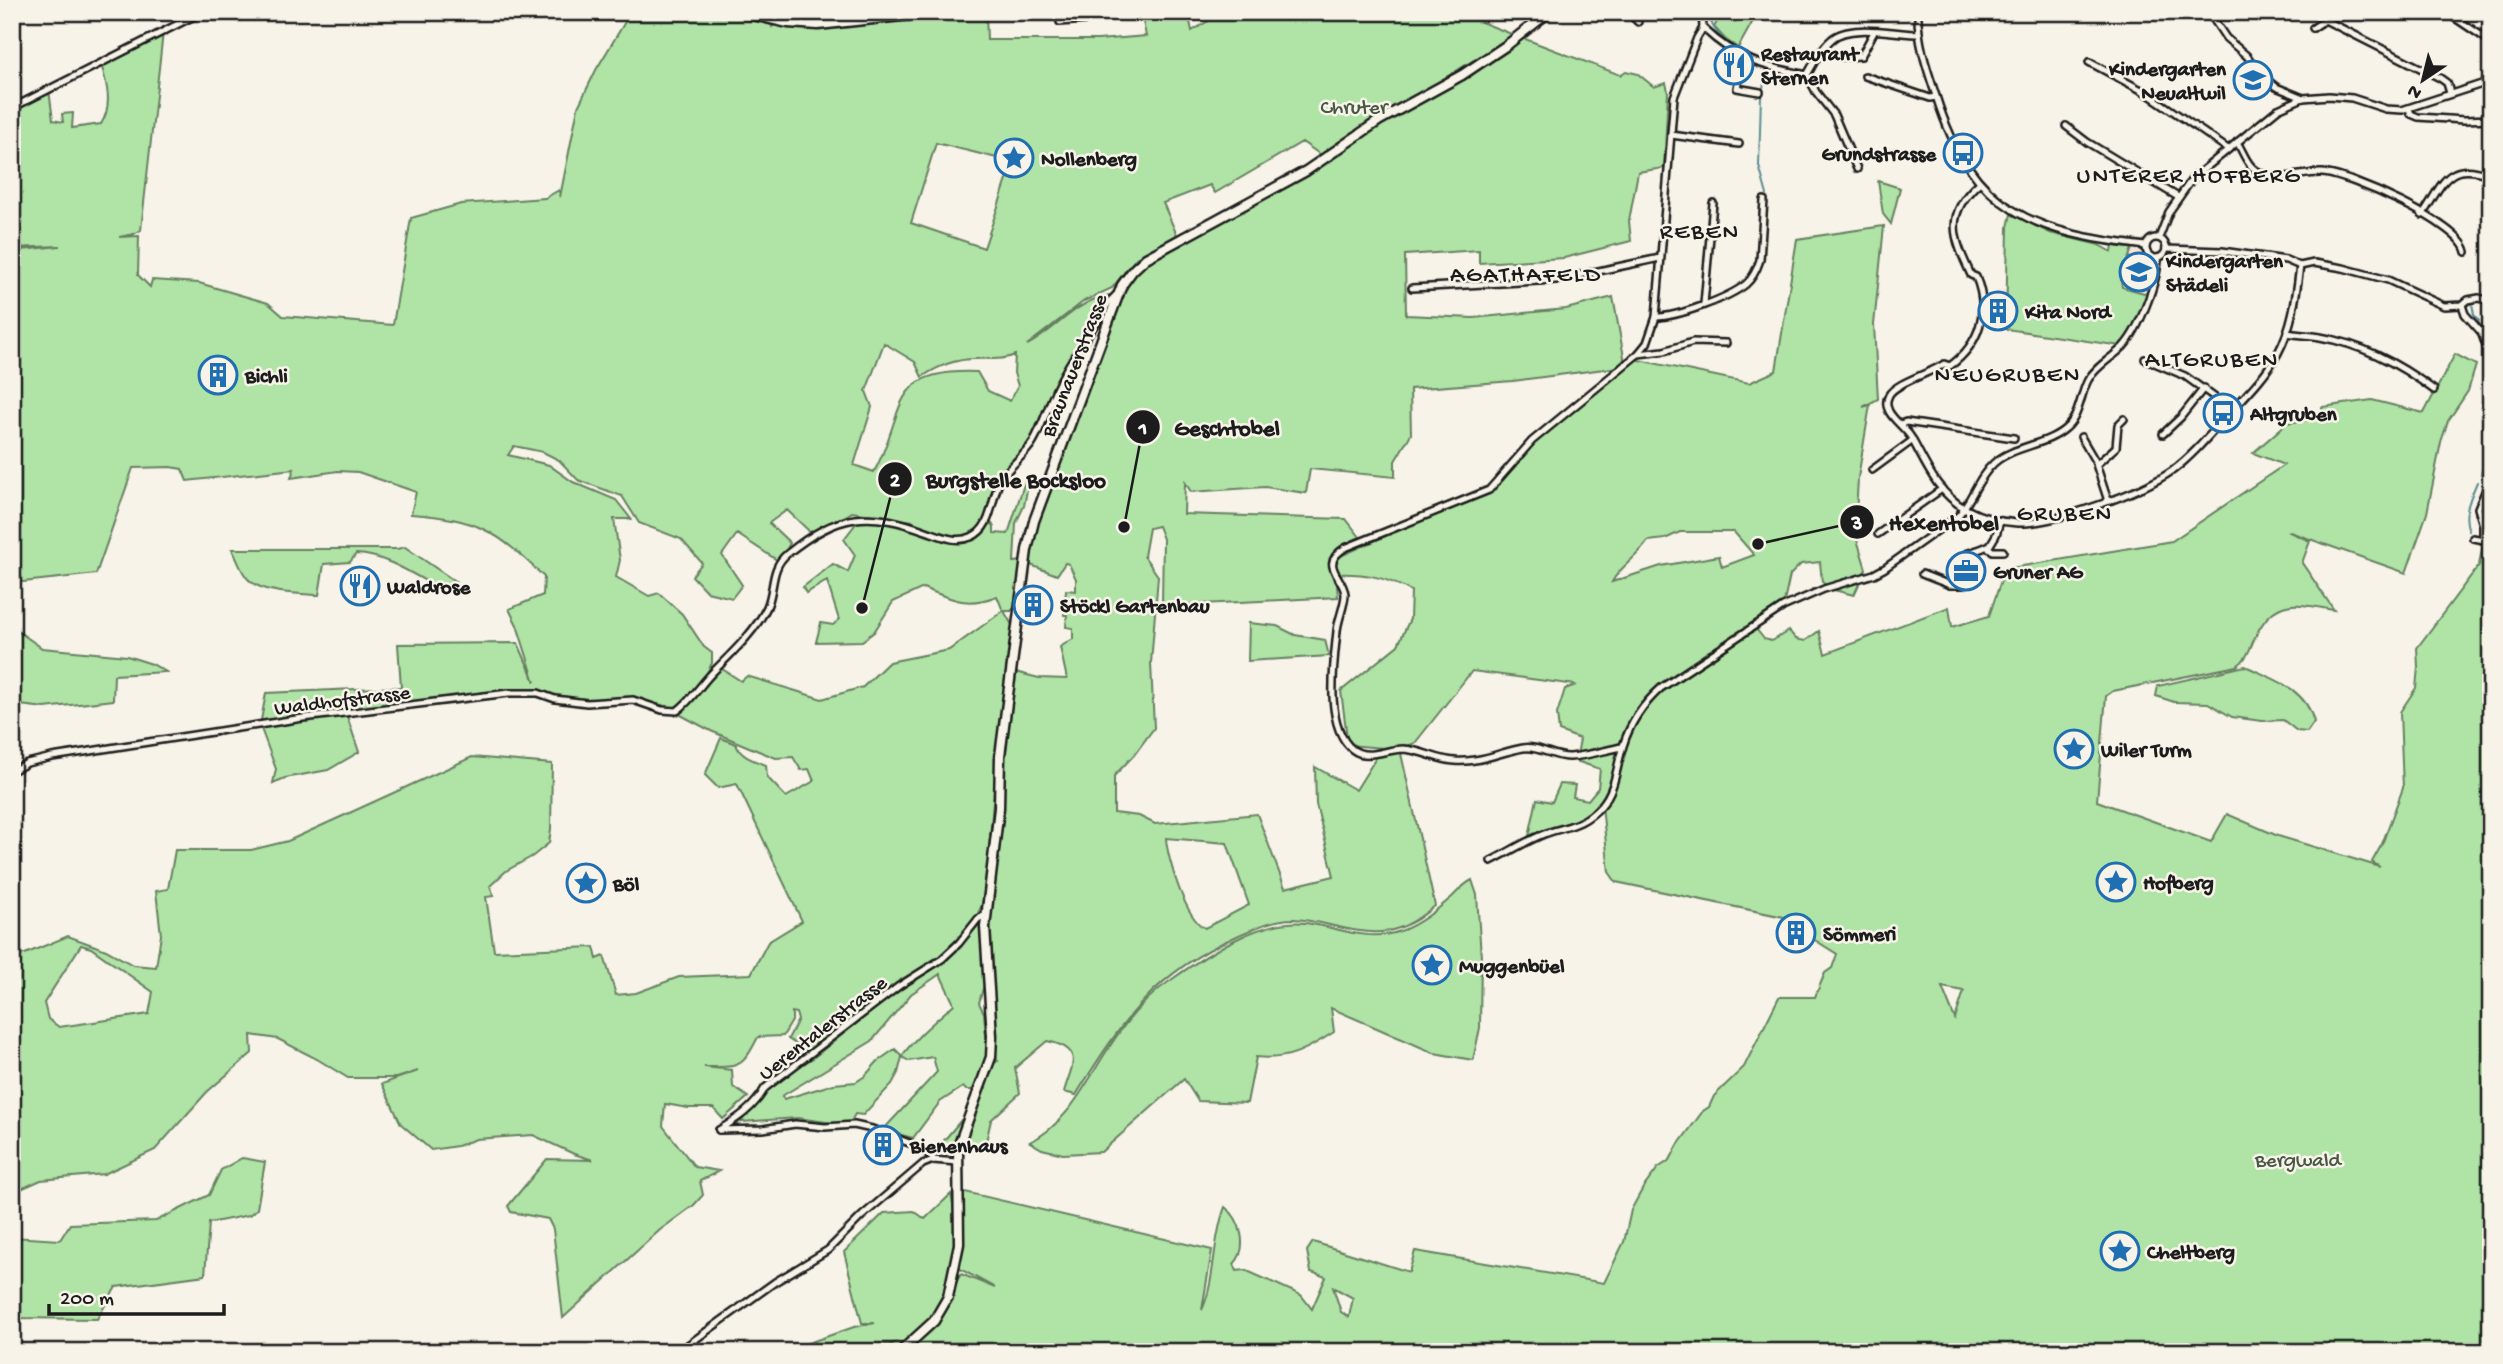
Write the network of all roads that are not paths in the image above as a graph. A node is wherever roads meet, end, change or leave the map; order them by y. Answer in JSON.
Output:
{"nodes":[{"id":1,"x":202,"y":12,"type":"edge"},
{"id":2,"x":740,"y":12,"type":"edge"},
{"id":3,"x":939,"y":12,"type":"edge"},
{"id":4,"x":1093,"y":12,"type":"edge"},
{"id":5,"x":1549,"y":12,"type":"edge"},
{"id":6,"x":1628,"y":12,"type":"edge"},
{"id":7,"x":1702,"y":12,"type":"edge"},
{"id":8,"x":1918,"y":12,"type":"edge"},
{"id":9,"x":2206,"y":12,"type":"edge"},
{"id":10,"x":2323,"y":12,"type":"edge"},
{"id":11,"x":2446,"y":12,"type":"edge"},
{"id":12,"x":2325,"y":20,"type":"junction"},
{"id":13,"x":1060,"y":22,"type":"dead end"},
{"id":14,"x":1638,"y":22,"type":"dead end"},
{"id":15,"x":1703,"y":28,"type":"junction"},
{"id":16,"x":2313,"y":28,"type":"dead end"},
{"id":17,"x":1874,"y":32,"type":"junction"},
{"id":18,"x":1919,"y":34,"type":"junction"},
{"id":19,"x":2491,"y":42,"type":"edge"},
{"id":20,"x":1843,"y":57,"type":"dead end"},
{"id":21,"x":1743,"y":58,"type":"junction"},
{"id":22,"x":2089,"y":62,"type":"dead end"},
{"id":23,"x":1807,"y":75,"type":"junction"},
{"id":24,"x":1865,"y":76,"type":"dead end"},
{"id":25,"x":2491,"y":80,"type":"edge"},
{"id":26,"x":1760,"y":92,"type":"dead end"},
{"id":27,"x":2450,"y":93,"type":"junction"},
{"id":28,"x":1936,"y":97,"type":"junction"},
{"id":29,"x":2303,"y":98,"type":"junction"},
{"id":30,"x":12,"y":108,"type":"edge"},
{"id":31,"x":2409,"y":109,"type":"junction"},
{"id":32,"x":2491,"y":119,"type":"edge"},
{"id":33,"x":2066,"y":126,"type":"dead end"},
{"id":34,"x":1671,"y":135,"type":"junction"},
{"id":35,"x":2237,"y":142,"type":"junction"},
{"id":36,"x":1739,"y":144,"type":"dead end"},
{"id":37,"x":2228,"y":149,"type":"junction"},
{"id":38,"x":1857,"y":169,"type":"dead end"},
{"id":39,"x":2491,"y":176,"type":"edge"},
{"id":40,"x":1979,"y":183,"type":"junction"},
{"id":41,"x":2178,"y":197,"type":"junction"},
{"id":42,"x":1764,"y":200,"type":"dead end"},
{"id":43,"x":1713,"y":202,"type":"dead end"},
{"id":44,"x":2422,"y":215,"type":"junction"},
{"id":45,"x":2159,"y":238,"type":"junction"},
{"id":46,"x":2146,"y":246,"type":"junction"},
{"id":47,"x":2166,"y":249,"type":"junction"},
{"id":48,"x":2466,"y":252,"type":"dead end"},
{"id":49,"x":1660,"y":258,"type":"junction"},
{"id":50,"x":2158,"y":258,"type":"junction"},
{"id":51,"x":2300,"y":265,"type":"junction"},
{"id":52,"x":1412,"y":288,"type":"dead end"},
{"id":53,"x":1118,"y":295,"type":"junction"},
{"id":54,"x":2491,"y":301,"type":"edge"},
{"id":55,"x":1704,"y":304,"type":"junction"},
{"id":56,"x":2462,"y":305,"type":"junction"},
{"id":57,"x":1656,"y":317,"type":"junction"},
{"id":58,"x":2287,"y":333,"type":"junction"},
{"id":59,"x":1726,"y":343,"type":"dead end"},
{"id":60,"x":1638,"y":354,"type":"junction"},
{"id":61,"x":2145,"y":359,"type":"dead end"},
{"id":62,"x":2491,"y":359,"type":"edge"},
{"id":63,"x":2204,"y":388,"type":"junction"},
{"id":64,"x":2434,"y":390,"type":"dead end"},
{"id":65,"x":2232,"y":410,"type":"junction"},
{"id":66,"x":2124,"y":419,"type":"dead end"},
{"id":67,"x":1900,"y":424,"type":"junction"},
{"id":68,"x":2163,"y":434,"type":"dead end"},
{"id":69,"x":2081,"y":437,"type":"dead end"},
{"id":70,"x":2014,"y":438,"type":"dead end"},
{"id":71,"x":1913,"y":440,"type":"junction"},
{"id":72,"x":2097,"y":464,"type":"junction"},
{"id":73,"x":1872,"y":470,"type":"dead end"},
{"id":74,"x":2490,"y":481,"type":"edge"},
{"id":75,"x":1942,"y":489,"type":"junction"},
{"id":76,"x":2108,"y":501,"type":"junction"},
{"id":77,"x":1965,"y":509,"type":"junction"},
{"id":78,"x":2000,"y":521,"type":"junction"},
{"id":79,"x":1878,"y":534,"type":"dead end"},
{"id":80,"x":2473,"y":538,"type":"dead end"},
{"id":81,"x":1987,"y":547,"type":"junction"},
{"id":82,"x":2003,"y":551,"type":"dead end"},
{"id":83,"x":1922,"y":574,"type":"dead end"},
{"id":84,"x":1622,"y":747,"type":"junction"},
{"id":85,"x":12,"y":771,"type":"edge"},
{"id":86,"x":1491,"y":862,"type":"dead end"},
{"id":87,"x":985,"y":915,"type":"junction"},
{"id":88,"x":933,"y":1160,"type":"junction"},
{"id":89,"x":957,"y":1162,"type":"junction"},
{"id":90,"x":678,"y":1352,"type":"edge"},
{"id":91,"x":900,"y":1352,"type":"edge"}],
"edges":[{"from":1,"to":30,"type":"street"},
{"from":2,"to":3,"type":"street"},
{"from":4,"to":13,"type":"street"},
{"from":5,"to":53,"type":"street","name":"Braunauerstrasse"},
{"from":6,"to":14,"type":"street"},
{"from":7,"to":15,"type":"street"},
{"from":8,"to":18,"type":"street"},
{"from":9,"to":29,"type":"street"},
{"from":10,"to":12,"type":"street"},
{"from":11,"to":19,"type":"street"},
{"from":12,"to":16,"type":"street"},
{"from":12,"to":27,"type":"street"},
{"from":15,"to":21,"type":"street"},
{"from":15,"to":34,"type":"street"},
{"from":17,"to":18,"type":"street"},
{"from":17,"to":20,"type":"street"},
{"from":17,"to":23,"type":"street"},
{"from":18,"to":28,"type":"street"},
{"from":21,"to":23,"type":"street"},
{"from":21,"to":26,"type":"street"},
{"from":22,"to":37,"type":"street"},
{"from":23,"to":38,"type":"street"},
{"from":24,"to":28,"type":"street"},
{"from":25,"to":27,"type":"street"},
{"from":27,"to":31,"type":"street"},
{"from":28,"to":40,"type":"street"},
{"from":29,"to":31,"type":"street"},
{"from":29,"to":35,"type":"street"},
{"from":31,"to":32,"type":"street"},
{"from":33,"to":41,"type":"street"},
{"from":34,"to":36,"type":"street"},
{"from":34,"to":49,"type":"street"},
{"from":35,"to":37,"type":"street"},
{"from":35,"to":44,"type":"street"},
{"from":37,"to":41,"type":"street"},
{"from":39,"to":44,"type":"street"},
{"from":40,"to":46,"type":"street"},
{"from":40,"to":67,"type":"street"},
{"from":41,"to":45,"type":"street"},
{"from":42,"to":55,"type":"street"},
{"from":43,"to":55,"type":"street"},
{"from":44,"to":48,"type":"street"},
{"from":45,"to":46,"type":"street"},
{"from":45,"to":47,"type":"street"},
{"from":46,"to":50,"type":"street"},
{"from":47,"to":50,"type":"street"},
{"from":47,"to":51,"type":"street"},
{"from":49,"to":52,"type":"street"},
{"from":49,"to":57,"type":"street"},
{"from":50,"to":77,"type":"street"},
{"from":51,"to":56,"type":"street"},
{"from":51,"to":58,"type":"street"},
{"from":53,"to":85,"type":"street","name":"Waldhofstrasse"},
{"from":53,"to":87,"type":"street","name":"Braunauerstrasse"},
{"from":54,"to":56,"type":"street"},
{"from":55,"to":57,"type":"street"},
{"from":56,"to":62,"type":"street"},
{"from":57,"to":60,"type":"street"},
{"from":58,"to":64,"type":"street"},
{"from":58,"to":65,"type":"street"},
{"from":59,"to":60,"type":"street"},
{"from":60,"to":84,"type":"street"},
{"from":61,"to":63,"type":"street"},
{"from":63,"to":65,"type":"street"},
{"from":63,"to":68,"type":"street"},
{"from":65,"to":76,"type":"street"},
{"from":66,"to":72,"type":"street"},
{"from":67,"to":70,"type":"street"},
{"from":67,"to":71,"type":"street"},
{"from":69,"to":72,"type":"street"},
{"from":71,"to":73,"type":"street"},
{"from":71,"to":75,"type":"street"},
{"from":72,"to":76,"type":"street"},
{"from":74,"to":80,"type":"street"},
{"from":75,"to":77,"type":"street"},
{"from":75,"to":79,"type":"street"},
{"from":76,"to":78,"type":"street"},
{"from":77,"to":78,"type":"street"},
{"from":77,"to":84,"type":"street"},
{"from":78,"to":81,"type":"street"},
{"from":81,"to":82,"type":"street"},
{"from":81,"to":83,"type":"street"},
{"from":84,"to":86,"type":"street"},
{"from":87,"to":88,"type":"street","name":"Uerentalerstrasse"},
{"from":87,"to":89,"type":"street","name":"Braunauerstrasse"},
{"from":88,"to":89,"type":"street"},
{"from":88,"to":90,"type":"street"},
{"from":89,"to":91,"type":"street","name":"Braunauerstrasse"}]}
